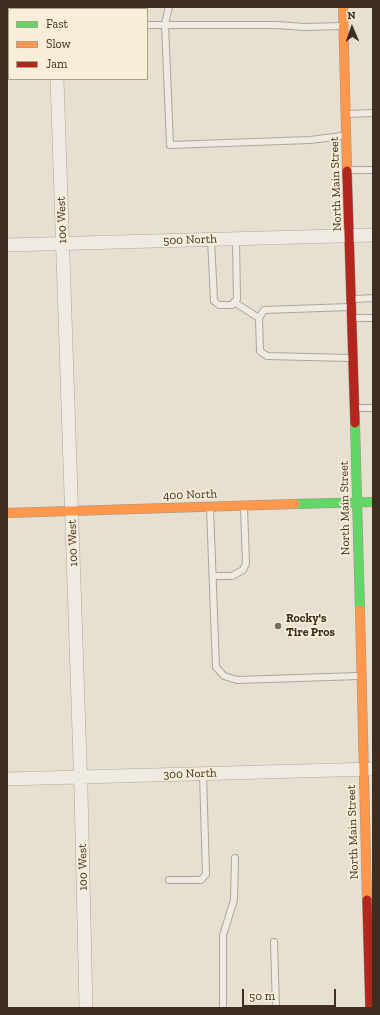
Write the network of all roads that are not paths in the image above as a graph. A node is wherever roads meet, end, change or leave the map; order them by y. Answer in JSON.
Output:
{"nodes":[{"id":1,"x":169,"y":7,"type":"edge"},
{"id":2,"x":343,"y":7,"type":"edge"},
{"id":3,"x":148,"y":24,"type":"edge"},
{"id":4,"x":165,"y":24,"type":"junction"},
{"id":5,"x":343,"y":26,"type":"junction"},
{"id":6,"x":57,"y":80,"type":"edge"},
{"id":7,"x":373,"y":113,"type":"edge"},
{"id":8,"x":345,"y":114,"type":"junction"},
{"id":9,"x":346,"y":135,"type":"junction"},
{"id":10,"x":347,"y":170,"type":"junction"},
{"id":11,"x":373,"y":170,"type":"edge"},
{"id":12,"x":373,"y":235,"type":"edge"},
{"id":13,"x":350,"y":236,"type":"junction"},
{"id":14,"x":211,"y":239,"type":"junction"},
{"id":15,"x":236,"y":239,"type":"junction"},
{"id":16,"x":63,"y":244,"type":"junction"},
{"id":17,"x":7,"y":245,"type":"edge"},
{"id":18,"x":373,"y":298,"type":"edge"},
{"id":19,"x":234,"y":302,"type":"junction"},
{"id":20,"x":352,"y":303,"type":"junction"},
{"id":21,"x":259,"y":318,"type":"junction"},
{"id":22,"x":352,"y":318,"type":"junction"},
{"id":23,"x":373,"y":318,"type":"edge"},
{"id":24,"x":353,"y":358,"type":"junction"},
{"id":25,"x":355,"y":408,"type":"junction"},
{"id":26,"x":373,"y":408,"type":"edge"},
{"id":27,"x":357,"y":502,"type":"junction"},
{"id":28,"x":373,"y":502,"type":"edge"},
{"id":29,"x":244,"y":505,"type":"junction"},
{"id":30,"x":210,"y":506,"type":"junction"},
{"id":31,"x":72,"y":511,"type":"junction"},
{"id":32,"x":7,"y":513,"type":"edge"},
{"id":33,"x":212,"y":576,"type":"junction"},
{"id":34,"x":361,"y":676,"type":"junction"},
{"id":35,"x":368,"y":769,"type":"edge"},
{"id":36,"x":203,"y":774,"type":"junction"},
{"id":37,"x":81,"y":777,"type":"junction"},
{"id":38,"x":7,"y":779,"type":"edge"},
{"id":39,"x":235,"y":858,"type":"dead end"},
{"id":40,"x":370,"y":869,"type":"edge"},
{"id":41,"x":169,"y":880,"type":"dead end"},
{"id":42,"x":274,"y":942,"type":"dead end"},
{"id":43,"x":86,"y":1008,"type":"edge"},
{"id":44,"x":223,"y":1008,"type":"edge"},
{"id":45,"x":276,"y":1008,"type":"edge"},
{"id":46,"x":370,"y":1008,"type":"edge"}],
"edges":[{"from":1,"to":4,"type":"lane"},
{"from":2,"to":5,"type":"main road","name":"North Main Street"},
{"from":3,"to":4,"type":"lane"},
{"from":4,"to":5,"type":"lane"},
{"from":4,"to":9,"type":"lane"},
{"from":5,"to":8,"type":"main road","name":"North Main Street"},
{"from":6,"to":16,"type":"street","name":"100 West"},
{"from":7,"to":8,"type":"lane"},
{"from":8,"to":9,"type":"main road","name":"North Main Street"},
{"from":9,"to":10,"type":"main road","name":"North Main Street"},
{"from":10,"to":11,"type":"lane"},
{"from":10,"to":13,"type":"main road","name":"North Main Street"},
{"from":12,"to":13,"type":"street","name":"500 North"},
{"from":13,"to":15,"type":"street","name":"500 North"},
{"from":13,"to":20,"type":"main road","name":"North Main Street"},
{"from":14,"to":15,"type":"street","name":"500 North"},
{"from":14,"to":16,"type":"street","name":"500 North"},
{"from":14,"to":19,"type":"lane"},
{"from":15,"to":19,"type":"lane"},
{"from":16,"to":17,"type":"street","name":"500 North"},
{"from":16,"to":31,"type":"street","name":"100 West"},
{"from":18,"to":20,"type":"lane"},
{"from":19,"to":21,"type":"lane"},
{"from":20,"to":21,"type":"lane"},
{"from":20,"to":22,"type":"main road","name":"North Main Street"},
{"from":21,"to":24,"type":"lane"},
{"from":22,"to":23,"type":"lane"},
{"from":22,"to":24,"type":"main road","name":"North Main Street"},
{"from":24,"to":25,"type":"main road","name":"North Main Street"},
{"from":25,"to":26,"type":"lane"},
{"from":25,"to":27,"type":"main road","name":"North Main Street"},
{"from":27,"to":28,"type":"main road","name":"400 North"},
{"from":27,"to":29,"type":"main road","name":"400 North"},
{"from":27,"to":34,"type":"main road","name":"North Main Street"},
{"from":29,"to":30,"type":"main road","name":"400 North"},
{"from":29,"to":33,"type":"lane"},
{"from":30,"to":31,"type":"main road","name":"400 North"},
{"from":30,"to":33,"type":"lane"},
{"from":31,"to":32,"type":"main road","name":"400 North"},
{"from":31,"to":37,"type":"street","name":"100 West"},
{"from":33,"to":34,"type":"lane"},
{"from":34,"to":35,"type":"main road","name":"North Main Street"},
{"from":35,"to":36,"type":"street","name":"300 North"},
{"from":35,"to":40,"type":"main road","name":"North Main Street"},
{"from":36,"to":37,"type":"street","name":"300 North"},
{"from":36,"to":41,"type":"lane"},
{"from":37,"to":38,"type":"street","name":"300 North"},
{"from":37,"to":43,"type":"street","name":"100 West"},
{"from":39,"to":44,"type":"lane"},
{"from":40,"to":46,"type":"main road","name":"North Main Street"},
{"from":42,"to":45,"type":"lane"}]}
